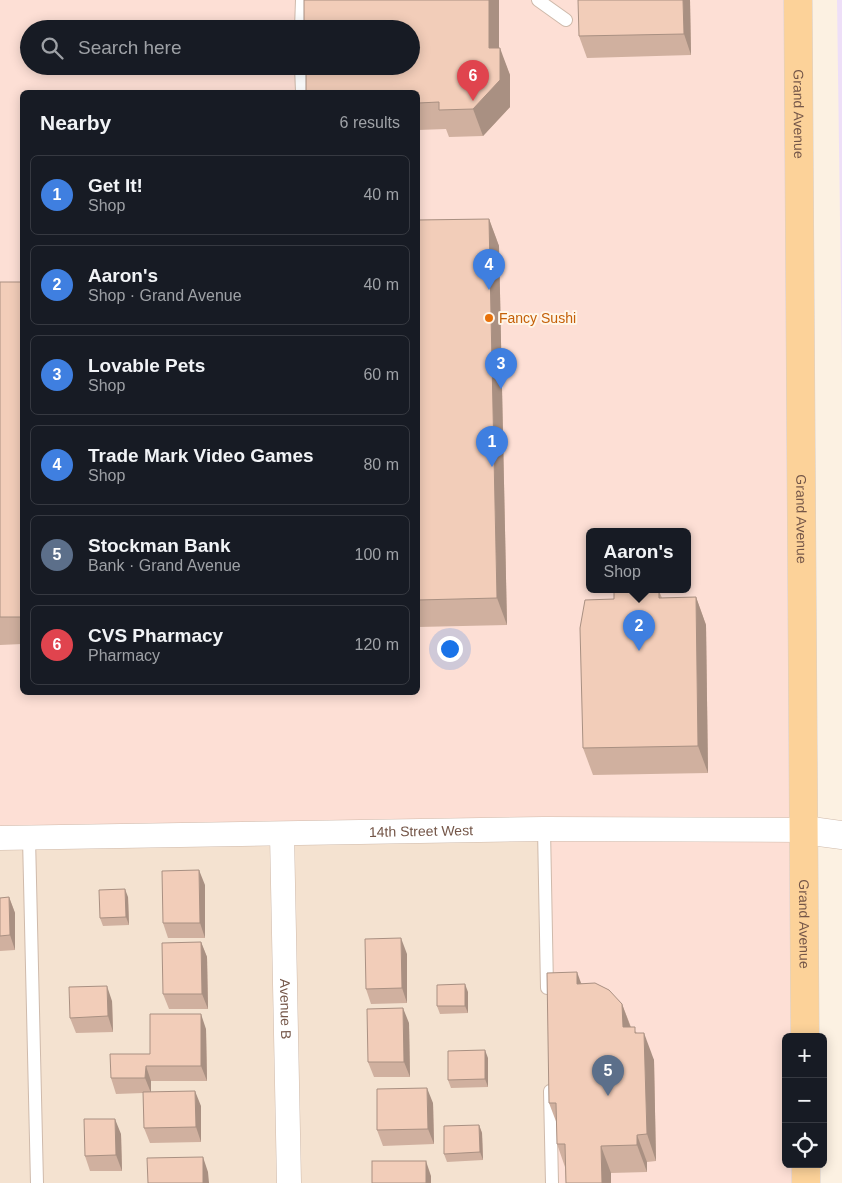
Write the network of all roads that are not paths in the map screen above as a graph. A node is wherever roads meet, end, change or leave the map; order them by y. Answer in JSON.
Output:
{"nodes":[{"id":1,"x":302,"y":0,"type":"edge"},
{"id":2,"x":538,"y":0,"type":"edge"},
{"id":3,"x":798,"y":0,"type":"edge"},
{"id":4,"x":301,"y":20,"type":"edge"},
{"id":5,"x":566,"y":20,"type":"dead end"},
{"id":6,"x":302,"y":75,"type":"edge"},
{"id":7,"x":302,"y":90,"type":"edge"},
{"id":8,"x":544,"y":829,"type":"junction"},
{"id":9,"x":804,"y":830,"type":"junction"},
{"id":10,"x":282,"y":834,"type":"junction"},
{"id":11,"x":842,"y":835,"type":"edge"},
{"id":12,"x":0,"y":838,"type":"edge"},
{"id":13,"x":29,"y":838,"type":"junction"},
{"id":14,"x":548,"y":1000,"type":"edge"},
{"id":15,"x":805,"y":1033,"type":"edge"},
{"id":16,"x":549,"y":1077,"type":"edge"},
{"id":17,"x":806,"y":1168,"type":"edge"},
{"id":18,"x":37,"y":1183,"type":"edge"},
{"id":19,"x":290,"y":1183,"type":"edge"},
{"id":20,"x":552,"y":1183,"type":"edge"},
{"id":21,"x":806,"y":1183,"type":"edge"}],
"edges":[{"from":1,"to":4,"type":"lane"},
{"from":2,"to":5,"type":"lane"},
{"from":3,"to":9,"type":"main road","name":"Grand Avenue"},
{"from":6,"to":7,"type":"lane"},
{"from":8,"to":9,"type":"street","name":"14th Street West"},
{"from":8,"to":10,"type":"street","name":"14th Street West"},
{"from":8,"to":14,"type":"lane"},
{"from":9,"to":11,"type":"street","name":"14th Street West"},
{"from":9,"to":15,"type":"main road","name":"Grand Avenue"},
{"from":10,"to":13,"type":"street","name":"14th Street West"},
{"from":10,"to":19,"type":"street","name":"Avenue B"},
{"from":12,"to":13,"type":"street","name":"14th Street West"},
{"from":13,"to":18,"type":"lane"},
{"from":16,"to":20,"type":"lane"},
{"from":17,"to":21,"type":"main road"}]}
